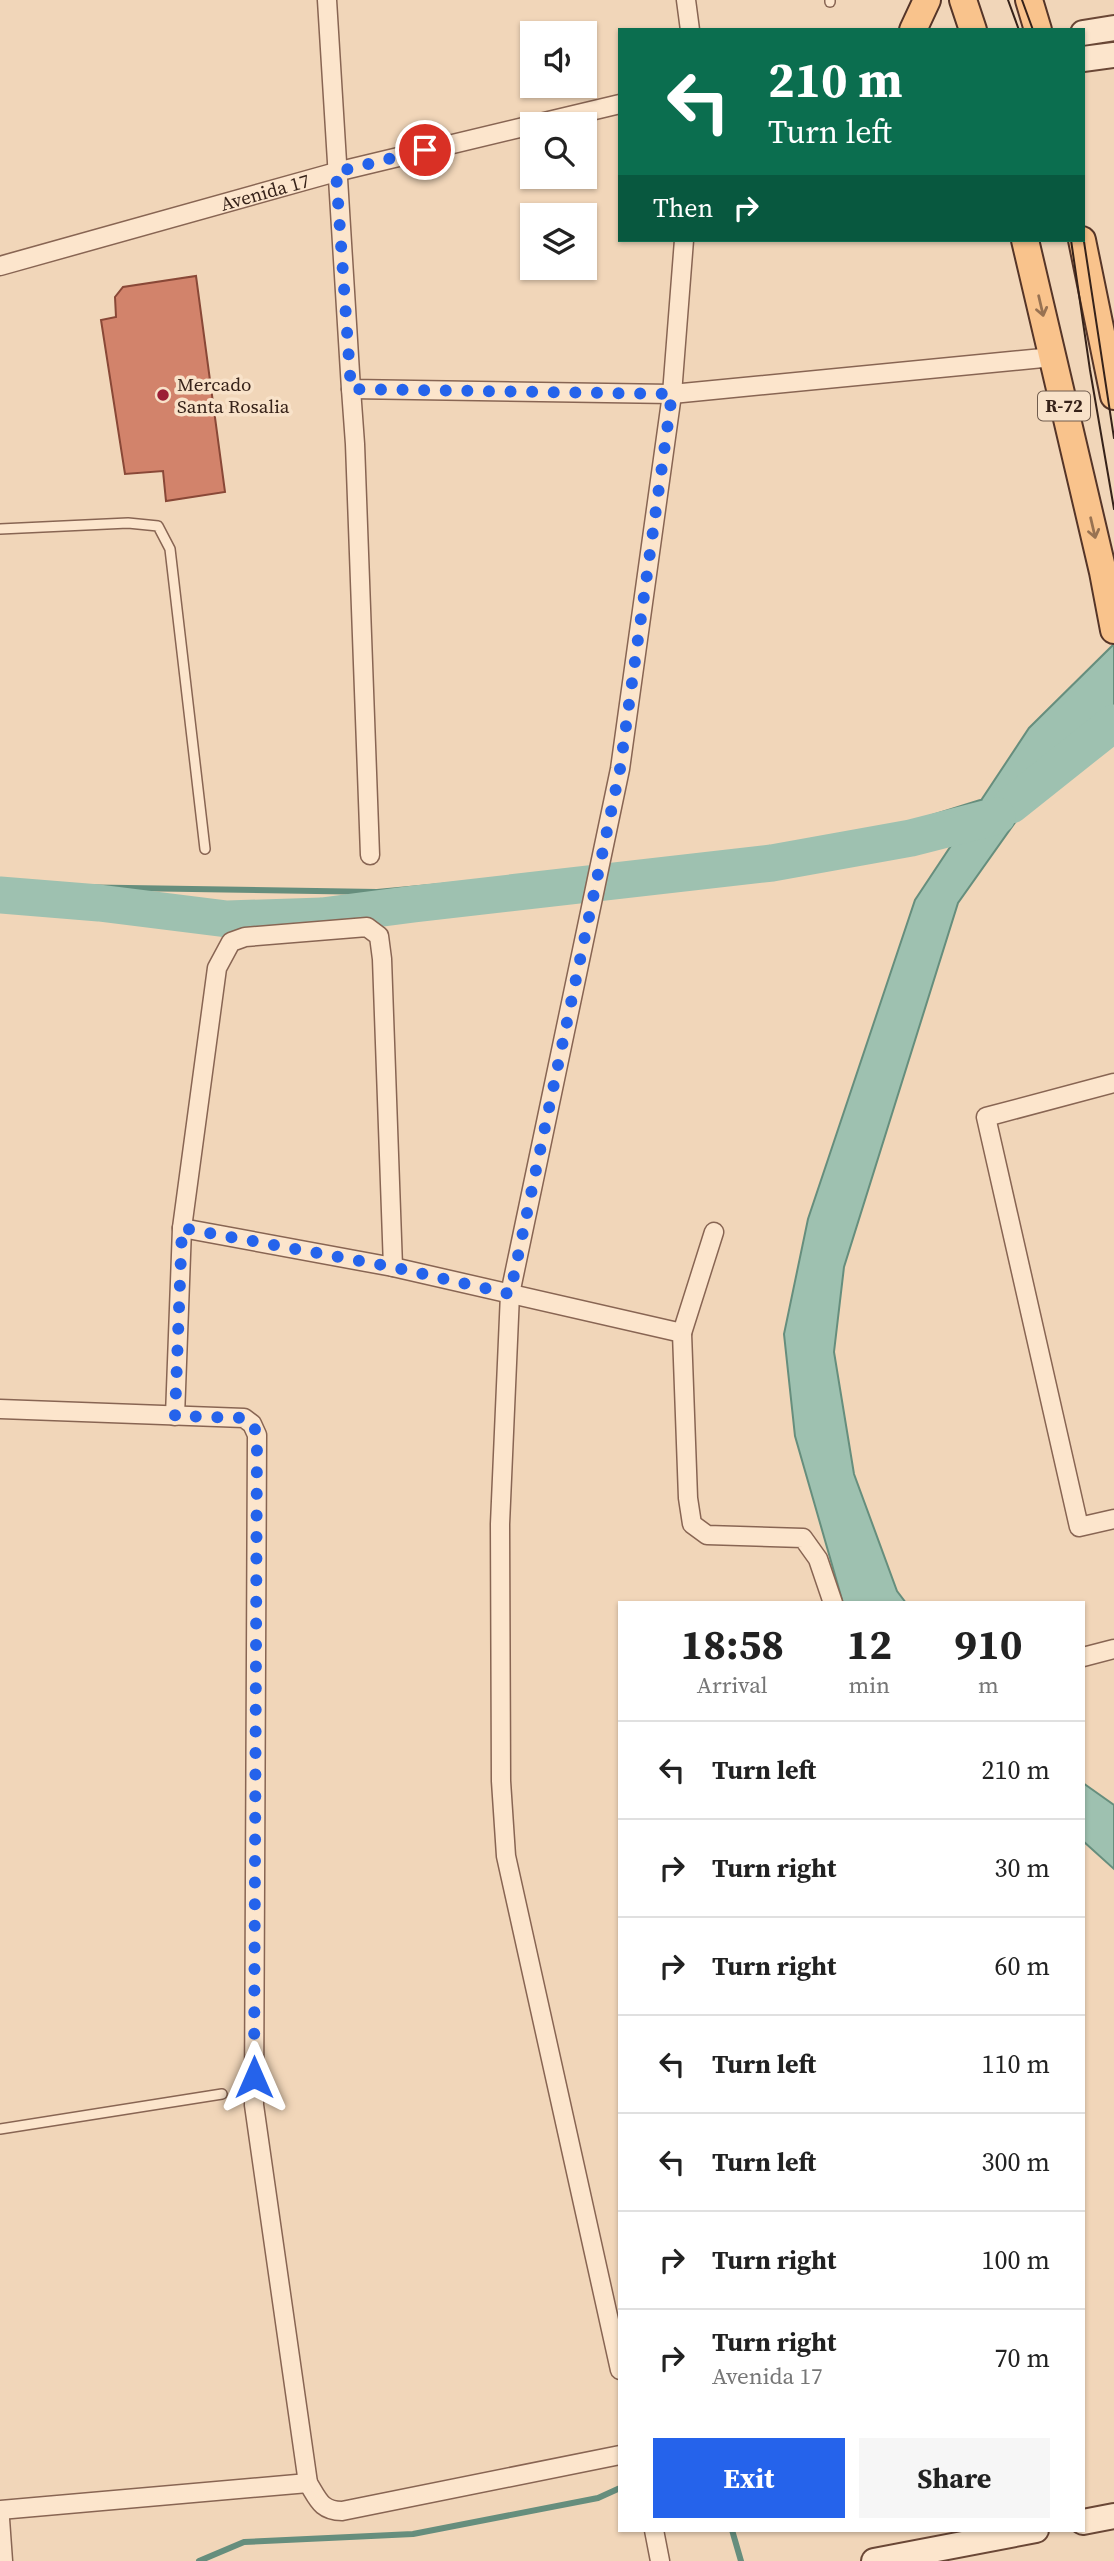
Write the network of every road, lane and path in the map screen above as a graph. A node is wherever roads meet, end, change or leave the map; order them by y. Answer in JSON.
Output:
{"nodes":[{"id":1,"x":327,"y":0,"type":"edge"},
{"id":2,"x":687,"y":0,"type":"edge"},
{"id":3,"x":927,"y":0,"type":"edge"},
{"id":4,"x":963,"y":0,"type":"edge"},
{"id":5,"x":1029,"y":0,"type":"edge"},
{"id":6,"x":690,"y":28,"type":"edge"},
{"id":7,"x":914,"y":28,"type":"edge"},
{"id":8,"x":972,"y":28,"type":"edge"},
{"id":9,"x":1037,"y":28,"type":"edge"},
{"id":10,"x":1113,"y":29,"type":"edge"},
{"id":11,"x":1085,"y":33,"type":"edge"},
{"id":12,"x":1114,"y":54,"type":"edge"},
{"id":13,"x":1085,"y":59,"type":"edge"},
{"id":14,"x":618,"y":104,"type":"edge"},
{"id":15,"x":587,"y":112,"type":"edge"},
{"id":16,"x":520,"y":128,"type":"edge"},
{"id":17,"x":336,"y":172,"type":"junction"},
{"id":18,"x":684,"y":242,"type":"edge"},
{"id":19,"x":1025,"y":242,"type":"edge"},
{"id":20,"x":1082,"y":242,"type":"edge"},
{"id":21,"x":0,"y":266,"type":"edge"},
{"id":22,"x":1053,"y":357,"type":"junction"},
{"id":23,"x":351,"y":389,"type":"junction"},
{"id":24,"x":672,"y":394,"type":"junction"},
{"id":25,"x":1114,"y":397,"type":"edge"},
{"id":26,"x":0,"y":529,"type":"edge"},
{"id":27,"x":1114,"y":630,"type":"edge"},
{"id":28,"x":205,"y":849,"type":"dead end"},
{"id":29,"x":370,"y":855,"type":"dead end"},
{"id":30,"x":1114,"y":1083,"type":"edge"},
{"id":31,"x":182,"y":1228,"type":"junction"},
{"id":32,"x":714,"y":1232,"type":"dead end"},
{"id":33,"x":393,"y":1267,"type":"junction"},
{"id":34,"x":510,"y":1294,"type":"junction"},
{"id":35,"x":682,"y":1333,"type":"junction"},
{"id":36,"x":0,"y":1409,"type":"edge"},
{"id":37,"x":175,"y":1416,"type":"junction"},
{"id":38,"x":1114,"y":1519,"type":"edge"},
{"id":39,"x":832,"y":1601,"type":"edge"},
{"id":40,"x":1114,"y":1649,"type":"edge"},
{"id":41,"x":1085,"y":1656,"type":"edge"},
{"id":42,"x":222,"y":2094,"type":"dead end"},
{"id":43,"x":0,"y":2129,"type":"edge"},
{"id":44,"x":618,"y":2361,"type":"edge"},
{"id":45,"x":618,"y":2455,"type":"edge"},
{"id":46,"x":308,"y":2483,"type":"junction"},
{"id":47,"x":0,"y":2510,"type":"edge"},
{"id":48,"x":1114,"y":2516,"type":"edge"},
{"id":49,"x":0,"y":2519,"type":"edge"},
{"id":50,"x":1085,"y":2522,"type":"edge"},
{"id":51,"x":654,"y":2532,"type":"edge"},
{"id":52,"x":1026,"y":2532,"type":"edge"},
{"id":53,"x":3,"y":2561,"type":"edge"},
{"id":54,"x":660,"y":2561,"type":"edge"},
{"id":55,"x":874,"y":2561,"type":"edge"}],
"edges":[{"from":1,"to":17,"type":"street"},
{"from":2,"to":6,"type":"street"},
{"from":3,"to":7,"type":"main road"},
{"from":4,"to":8,"type":"main road"},
{"from":5,"to":9,"type":"main road"},
{"from":10,"to":11,"type":"street"},
{"from":12,"to":13,"type":"street"},
{"from":14,"to":15,"type":"street","name":"Avenida 17"},
{"from":16,"to":17,"type":"street","name":"Avenida 17"},
{"from":17,"to":21,"type":"street","name":"Avenida 17"},
{"from":17,"to":23,"type":"street"},
{"from":18,"to":24,"type":"street"},
{"from":19,"to":22,"type":"main road","number":"R-72","one_way":true},
{"from":20,"to":25,"type":"main road","number":"R-72"},
{"from":22,"to":24,"type":"street"},
{"from":22,"to":27,"type":"main road","number":"R-72","one_way":true},
{"from":23,"to":24,"type":"street"},
{"from":23,"to":29,"type":"street"},
{"from":24,"to":34,"type":"street"},
{"from":26,"to":28,"type":"lane"},
{"from":30,"to":38,"type":"street"},
{"from":31,"to":33,"type":"street"},
{"from":31,"to":33,"type":"street"},
{"from":31,"to":37,"type":"street"},
{"from":32,"to":35,"type":"street"},
{"from":33,"to":34,"type":"street"},
{"from":34,"to":35,"type":"street"},
{"from":34,"to":44,"type":"street"},
{"from":35,"to":39,"type":"street"},
{"from":36,"to":37,"type":"street"},
{"from":37,"to":46,"type":"street"},
{"from":40,"to":41,"type":"street"},
{"from":42,"to":43,"type":"lane"},
{"from":45,"to":46,"type":"street"},
{"from":46,"to":47,"type":"street"},
{"from":48,"to":50,"type":"street"},
{"from":49,"to":53,"type":"street"},
{"from":51,"to":54,"type":"street"},
{"from":52,"to":55,"type":"street"}]}
